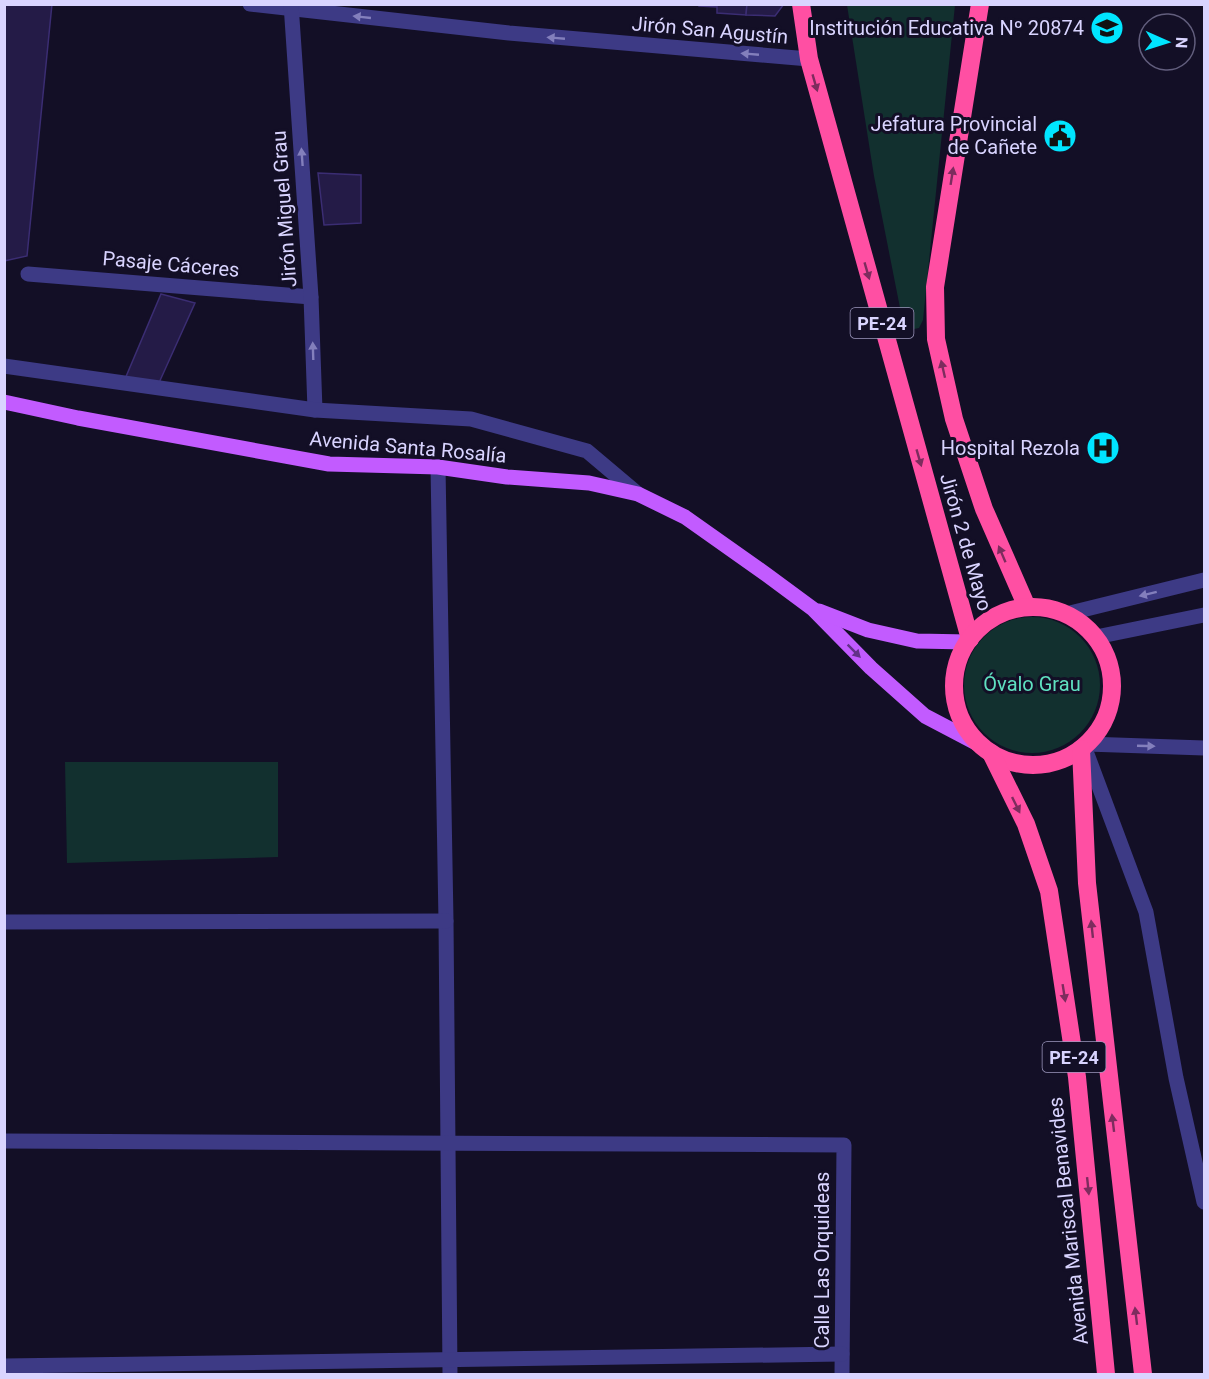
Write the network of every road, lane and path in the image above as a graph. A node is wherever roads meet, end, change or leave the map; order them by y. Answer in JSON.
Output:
{"nodes":[{"id":1,"x":249,"y":4,"type":"edge"},
{"id":2,"x":801,"y":4,"type":"edge"},
{"id":3,"x":980,"y":4,"type":"edge"},
{"id":4,"x":291,"y":7,"type":"edge"},
{"id":5,"x":809,"y":59,"type":"junction"},
{"id":6,"x":28,"y":274,"type":"dead end"},
{"id":7,"x":311,"y":297,"type":"junction"},
{"id":8,"x":4,"y":366,"type":"edge"},
{"id":9,"x":4,"y":402,"type":"edge"},
{"id":10,"x":315,"y":410,"type":"junction"},
{"id":11,"x":438,"y":467,"type":"junction"},
{"id":12,"x":638,"y":494,"type":"junction"},
{"id":13,"x":1204,"y":580,"type":"edge"},
{"id":14,"x":1027,"y":607,"type":"junction"},
{"id":15,"x":813,"y":609,"type":"junction"},
{"id":16,"x":1066,"y":614,"type":"junction"},
{"id":17,"x":1204,"y":615,"type":"edge"},
{"id":18,"x":1096,"y":638,"type":"junction"},
{"id":19,"x":969,"y":641,"type":"junction"},
{"id":20,"x":1084,"y":746,"type":"junction"},
{"id":21,"x":1204,"y":748,"type":"edge"},
{"id":22,"x":987,"y":750,"type":"junction"},
{"id":23,"x":446,"y":921,"type":"junction"},
{"id":24,"x":4,"y":922,"type":"edge"},
{"id":25,"x":4,"y":1141,"type":"edge"},
{"id":26,"x":448,"y":1143,"type":"junction"},
{"id":27,"x":1204,"y":1202,"type":"edge"},
{"id":28,"x":843,"y":1354,"type":"junction"},
{"id":29,"x":4,"y":1366,"type":"edge"},
{"id":30,"x":450,"y":1367,"type":"edge"},
{"id":31,"x":842,"y":1374,"type":"edge"},
{"id":32,"x":1106,"y":1374,"type":"edge"},
{"id":33,"x":1143,"y":1374,"type":"edge"}],
"edges":[{"from":1,"to":4,"type":"street","name":"Jirón San Agustín"},
{"from":2,"to":5,"type":"highway","name":"Jirón 2 de Mayo","number":"PE-24"},
{"from":14,"to":3,"type":"highway","number":"PE-24","one_way":true},
{"from":5,"to":4,"type":"street","name":"Jirón San Agustín","one_way":true},
{"from":7,"to":4,"type":"street","name":"Jirón Miguel Grau","one_way":true},
{"from":5,"to":19,"type":"highway","name":"Jirón 2 de Mayo","number":"PE-24","one_way":true},
{"from":6,"to":7,"type":"street","name":"Pasaje Cáceres"},
{"from":10,"to":7,"type":"street","name":"Jirón Miguel Grau","one_way":true},
{"from":8,"to":10,"type":"street"},
{"from":9,"to":11,"type":"main road","name":"Avenida Santa Rosalía"},
{"from":10,"to":12,"type":"street"},
{"from":11,"to":12,"type":"main road","name":"Avenida Santa Rosalía"},
{"from":11,"to":23,"type":"street"},
{"from":12,"to":15,"type":"main road","name":"Avenida Santa Rosalía"},
{"from":13,"to":16,"type":"street","one_way":true},
{"from":14,"to":16,"type":"highway"},
{"from":14,"to":19,"type":"highway"},
{"from":15,"to":19,"type":"main road","name":"Avenida Santa Rosalía"},
{"from":15,"to":22,"type":"main road","name":"Avenida Santa Rosalía","one_way":true},
{"from":16,"to":18,"type":"highway"},
{"from":17,"to":18,"type":"street"},
{"from":18,"to":20,"type":"highway"},
{"from":19,"to":22,"type":"highway"},
{"from":20,"to":21,"type":"street","one_way":true},
{"from":20,"to":22,"type":"highway"},
{"from":20,"to":27,"type":"street"},
{"from":33,"to":20,"type":"highway","number":"PE-24","one_way":true},
{"from":22,"to":32,"type":"highway","name":"Avenida Mariscal Benavides","number":"PE-24","one_way":true},
{"from":23,"to":24,"type":"street"},
{"from":23,"to":26,"type":"street"},
{"from":25,"to":26,"type":"street"},
{"from":26,"to":28,"type":"street","name":"Calle Las Orquideas"},
{"from":26,"to":30,"type":"street"},
{"from":28,"to":30,"type":"street"},
{"from":28,"to":31,"type":"street","name":"Calle Las Orquideas"},
{"from":29,"to":30,"type":"street"}]}
